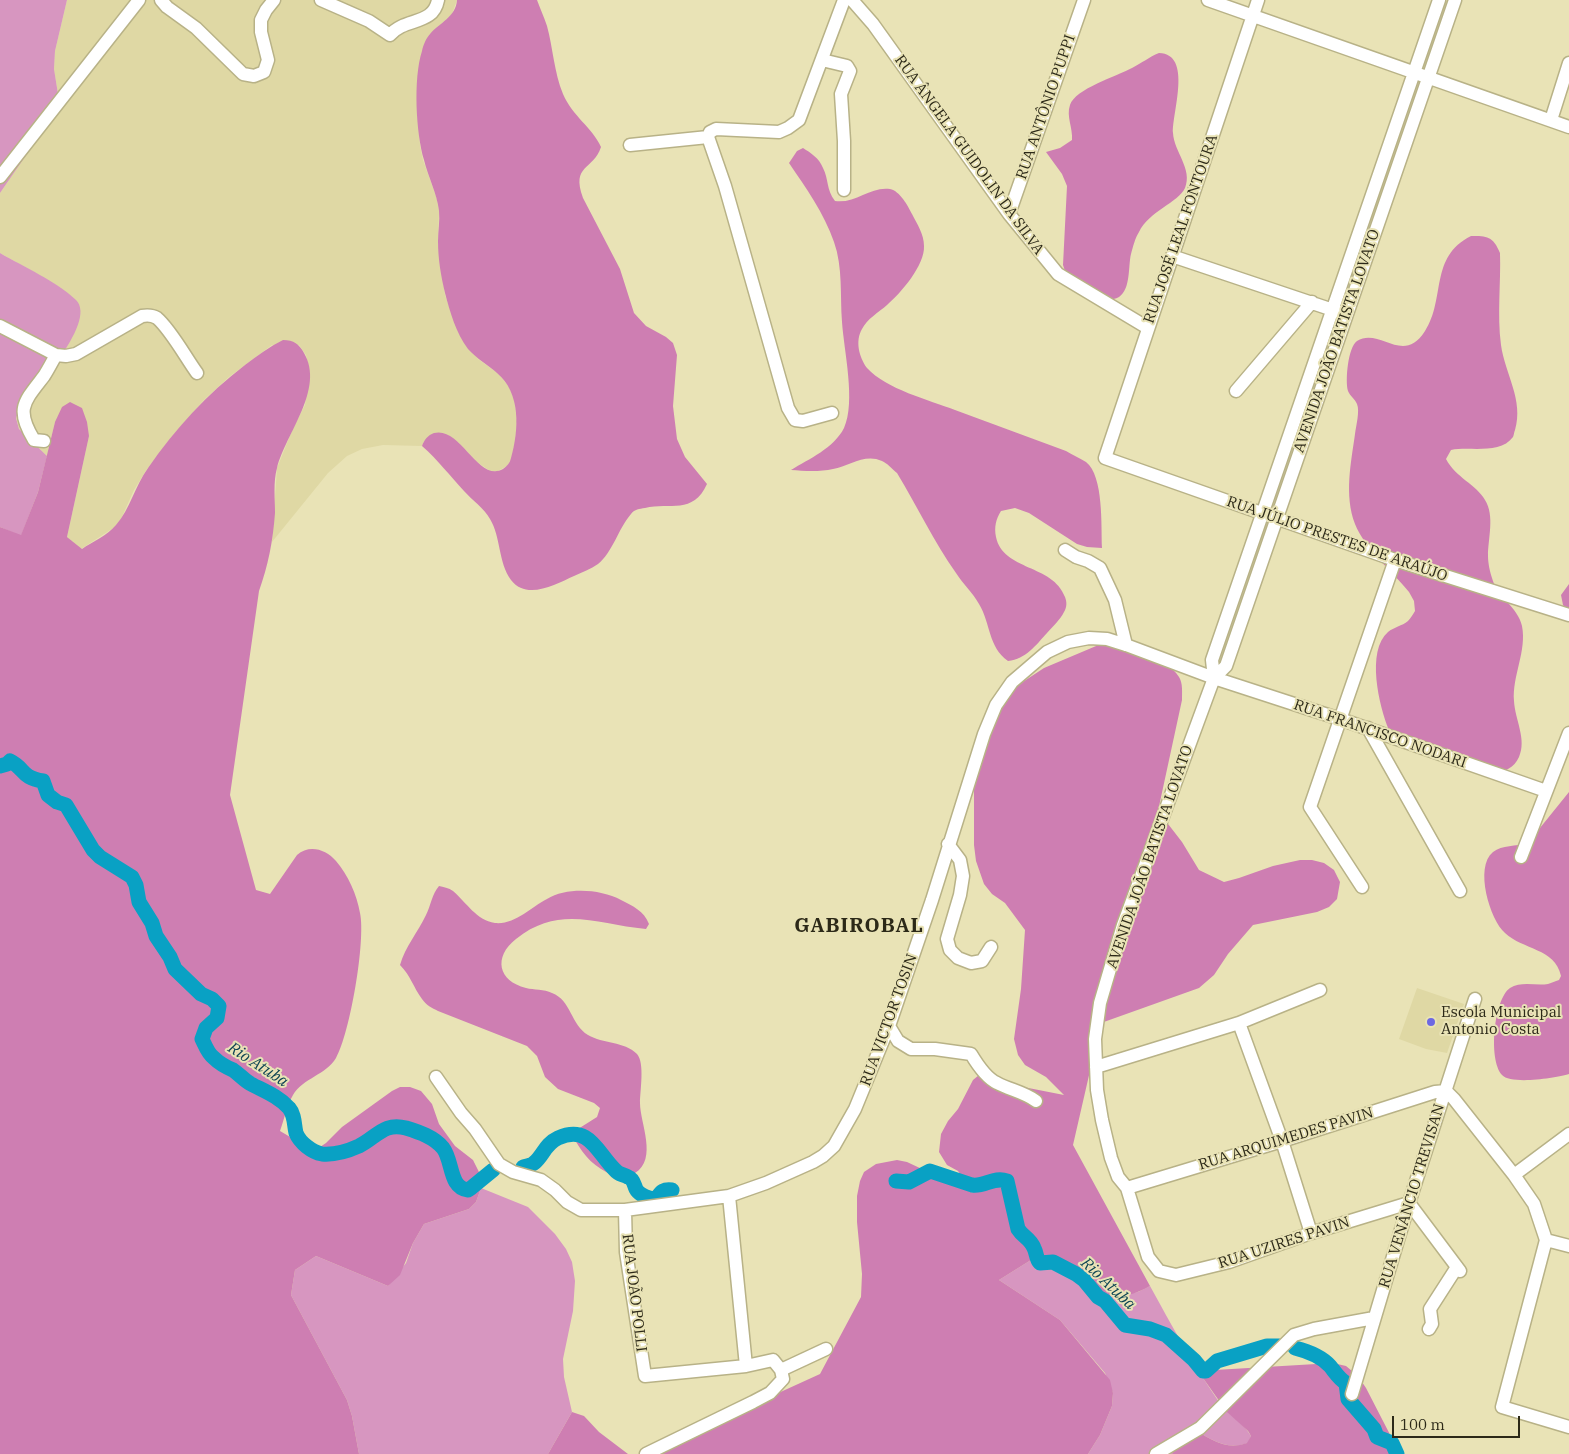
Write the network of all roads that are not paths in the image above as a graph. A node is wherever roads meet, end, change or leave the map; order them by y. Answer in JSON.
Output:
{"nodes":[{"id":1,"x":140,"y":0,"type":"edge"},
{"id":2,"x":161,"y":0,"type":"edge"},
{"id":3,"x":274,"y":0,"type":"edge"},
{"id":4,"x":321,"y":0,"type":"edge"},
{"id":5,"x":438,"y":0,"type":"edge"},
{"id":6,"x":844,"y":0,"type":"edge"},
{"id":7,"x":852,"y":0,"type":"edge"},
{"id":8,"x":1084,"y":0,"type":"edge"},
{"id":9,"x":1208,"y":0,"type":"edge"},
{"id":10,"x":1258,"y":0,"type":"edge"},
{"id":11,"x":1439,"y":0,"type":"edge"},
{"id":12,"x":1455,"y":0,"type":"edge"},
{"id":13,"x":1252,"y":17,"type":"junction"},
{"id":14,"x":822,"y":60,"type":"junction"},
{"id":15,"x":1569,"y":63,"type":"edge"},
{"id":16,"x":1414,"y":73,"type":"junction"},
{"id":17,"x":1428,"y":77,"type":"junction"},
{"id":18,"x":1551,"y":120,"type":"junction"},
{"id":19,"x":1569,"y":127,"type":"edge"},
{"id":20,"x":708,"y":137,"type":"junction"},
{"id":21,"x":630,"y":146,"type":"dead end"},
{"id":22,"x":0,"y":176,"type":"edge"},
{"id":23,"x":844,"y":190,"type":"dead end"},
{"id":24,"x":1009,"y":214,"type":"junction"},
{"id":25,"x":1172,"y":256,"type":"junction"},
{"id":26,"x":1312,"y":302,"type":"junction"},
{"id":27,"x":1333,"y":310,"type":"junction"},
{"id":28,"x":1346,"y":314,"type":"junction"},
{"id":29,"x":0,"y":326,"type":"edge"},
{"id":30,"x":1148,"y":328,"type":"junction"},
{"id":31,"x":56,"y":355,"type":"junction"},
{"id":32,"x":197,"y":373,"type":"dead end"},
{"id":33,"x":1236,"y":391,"type":"dead end"},
{"id":34,"x":832,"y":413,"type":"dead end"},
{"id":35,"x":44,"y":441,"type":"dead end"},
{"id":36,"x":1105,"y":458,"type":"joint"},
{"id":37,"x":1264,"y":514,"type":"junction"},
{"id":38,"x":1277,"y":518,"type":"junction"},
{"id":39,"x":1066,"y":550,"type":"dead end"},
{"id":40,"x":1396,"y":560,"type":"junction"},
{"id":41,"x":1569,"y":615,"type":"edge"},
{"id":42,"x":1126,"y":645,"type":"junction"},
{"id":43,"x":1214,"y":678,"type":"junction"},
{"id":44,"x":1340,"y":719,"type":"junction"},
{"id":45,"x":1368,"y":728,"type":"junction"},
{"id":46,"x":1569,"y":733,"type":"edge"},
{"id":47,"x":1546,"y":791,"type":"junction"},
{"id":48,"x":948,"y":844,"type":"junction"},
{"id":49,"x":1521,"y":856,"type":"dead end"},
{"id":50,"x":1362,"y":886,"type":"dead end"},
{"id":51,"x":1460,"y":890,"type":"dead end"},
{"id":52,"x":991,"y":947,"type":"dead end"},
{"id":53,"x":1320,"y":990,"type":"dead end"},
{"id":54,"x":1475,"y":999,"type":"dead end"},
{"id":55,"x":1239,"y":1023,"type":"junction"},
{"id":56,"x":889,"y":1026,"type":"junction"},
{"id":57,"x":1096,"y":1068,"type":"junction"},
{"id":58,"x":436,"y":1077,"type":"dead end"},
{"id":59,"x":1446,"y":1091,"type":"junction"},
{"id":60,"x":1036,"y":1101,"type":"dead end"},
{"id":61,"x":1569,"y":1134,"type":"edge"},
{"id":62,"x":1282,"y":1141,"type":"junction"},
{"id":63,"x":1514,"y":1175,"type":"junction"},
{"id":64,"x":1127,"y":1188,"type":"junction"},
{"id":65,"x":729,"y":1196,"type":"junction"},
{"id":66,"x":1409,"y":1203,"type":"junction"},
{"id":67,"x":625,"y":1210,"type":"junction"},
{"id":68,"x":1311,"y":1233,"type":"junction"},
{"id":69,"x":1546,"y":1240,"type":"junction"},
{"id":70,"x":1569,"y":1246,"type":"edge"},
{"id":71,"x":1159,"y":1271,"type":"joint"},
{"id":72,"x":1374,"y":1318,"type":"junction"},
{"id":73,"x":1429,"y":1330,"type":"dead end"},
{"id":74,"x":826,"y":1349,"type":"dead end"},
{"id":75,"x":777,"y":1365,"type":"junction"},
{"id":76,"x":746,"y":1366,"type":"junction"},
{"id":77,"x":1352,"y":1394,"type":"dead end"},
{"id":78,"x":1569,"y":1426,"type":"edge"},
{"id":79,"x":646,"y":1454,"type":"edge"},
{"id":80,"x":1156,"y":1454,"type":"edge"}],
"edges":[{"from":1,"to":22,"type":"street"},
{"from":2,"to":3,"type":"street"},
{"from":4,"to":5,"type":"street"},
{"from":6,"to":14,"type":"street"},
{"from":7,"to":24,"type":"street","name":"RUA ÂNGELA GUIDOLIN DA SILVA"},
{"from":8,"to":24,"type":"street","name":"RUA ANTÔNIO PUPPI"},
{"from":9,"to":13,"type":"street"},
{"from":10,"to":13,"type":"street","name":"RUA JOSÉ LEAL FONTOURA"},
{"from":11,"to":16,"type":"street","name":"AVENIDA JOÃO BATISTA LOVATO"},
{"from":12,"to":17,"type":"street","name":"AVENIDA JOÃO BATISTA LOVATO"},
{"from":13,"to":16,"type":"street"},
{"from":13,"to":25,"type":"street","name":"RUA JOSÉ LEAL FONTOURA"},
{"from":14,"to":20,"type":"street"},
{"from":14,"to":23,"type":"street"},
{"from":15,"to":18,"type":"street"},
{"from":16,"to":17,"type":"street"},
{"from":16,"to":27,"type":"street","name":"AVENIDA JOÃO BATISTA LOVATO"},
{"from":17,"to":18,"type":"street"},
{"from":17,"to":28,"type":"street","name":"AVENIDA JOÃO BATISTA LOVATO"},
{"from":18,"to":19,"type":"street"},
{"from":20,"to":21,"type":"street"},
{"from":20,"to":34,"type":"street"},
{"from":24,"to":30,"type":"street","name":"RUA ÂNGELA GUIDOLIN DA SILVA"},
{"from":25,"to":26,"type":"street"},
{"from":25,"to":30,"type":"street","name":"RUA JOSÉ LEAL FONTOURA"},
{"from":26,"to":27,"type":"street"},
{"from":26,"to":33,"type":"street"},
{"from":27,"to":28,"type":"street"},
{"from":27,"to":37,"type":"street","name":"AVENIDA JOÃO BATISTA LOVATO"},
{"from":28,"to":38,"type":"street","name":"AVENIDA JOÃO BATISTA LOVATO"},
{"from":29,"to":31,"type":"street"},
{"from":30,"to":36,"type":"street","name":"RUA JOSÉ LEAL FONTOURA"},
{"from":31,"to":32,"type":"street"},
{"from":31,"to":35,"type":"street"},
{"from":36,"to":37,"type":"street","name":"RUA JÚLIO PRESTES DE ARAÚJO"},
{"from":37,"to":38,"type":"street","name":"RUA JÚLIO PRESTES DE ARAÚJO"},
{"from":37,"to":43,"type":"street","name":"AVENIDA JOÃO BATISTA LOVATO"},
{"from":38,"to":40,"type":"street","name":"RUA JÚLIO PRESTES DE ARAÚJO"},
{"from":38,"to":43,"type":"street","name":"AVENIDA JOÃO BATISTA LOVATO"},
{"from":39,"to":42,"type":"street"},
{"from":40,"to":41,"type":"street","name":"RUA JÚLIO PRESTES DE ARAÚJO"},
{"from":40,"to":44,"type":"street"},
{"from":42,"to":43,"type":"street","name":"RUA VICTOR TOSIN"},
{"from":42,"to":48,"type":"street","name":"RUA VICTOR TOSIN"},
{"from":43,"to":44,"type":"street","name":"RUA FRANCISCO NODARI"},
{"from":43,"to":57,"type":"street","name":"AVENIDA JOÃO BATISTA LOVATO"},
{"from":44,"to":45,"type":"street","name":"RUA FRANCISCO NODARI"},
{"from":44,"to":50,"type":"street"},
{"from":45,"to":47,"type":"street","name":"RUA FRANCISCO NODARI"},
{"from":45,"to":51,"type":"street"},
{"from":46,"to":47,"type":"street"},
{"from":47,"to":49,"type":"street"},
{"from":48,"to":52,"type":"street"},
{"from":48,"to":56,"type":"street","name":"RUA VICTOR TOSIN"},
{"from":53,"to":55,"type":"street"},
{"from":54,"to":59,"type":"street","name":"RUA VENÂNCIO TREVISAN"},
{"from":55,"to":57,"type":"street"},
{"from":55,"to":62,"type":"street"},
{"from":56,"to":60,"type":"street"},
{"from":56,"to":65,"type":"street","name":"RUA VICTOR TOSIN"},
{"from":57,"to":64,"type":"street","name":"AVENIDA JOÃO BATISTA LOVATO"},
{"from":58,"to":67,"type":"street","name":"RUA VICTOR TOSIN"},
{"from":59,"to":62,"type":"street","name":"RUA ARQUIMEDES PAVIN"},
{"from":59,"to":63,"type":"street"},
{"from":59,"to":66,"type":"street","name":"RUA VENÂNCIO TREVISAN"},
{"from":61,"to":63,"type":"street"},
{"from":62,"to":64,"type":"street","name":"RUA ARQUIMEDES PAVIN"},
{"from":62,"to":68,"type":"street"},
{"from":63,"to":69,"type":"street"},
{"from":64,"to":71,"type":"street","name":"AVENIDA JOÃO BATISTA LOVATO"},
{"from":65,"to":67,"type":"street","name":"RUA VICTOR TOSIN"},
{"from":65,"to":76,"type":"street"},
{"from":66,"to":68,"type":"street","name":"RUA UZIRES PAVIN"},
{"from":66,"to":72,"type":"street","name":"RUA VENÂNCIO TREVISAN"},
{"from":66,"to":73,"type":"street"},
{"from":67,"to":76,"type":"street","name":"RUA JOÃO POLLI"},
{"from":68,"to":71,"type":"street","name":"RUA UZIRES PAVIN"},
{"from":69,"to":70,"type":"street"},
{"from":69,"to":78,"type":"street"},
{"from":72,"to":77,"type":"street","name":"RUA VENÂNCIO TREVISAN"},
{"from":72,"to":80,"type":"street"},
{"from":74,"to":75,"type":"street"},
{"from":75,"to":76,"type":"street"},
{"from":75,"to":79,"type":"street"}]}
